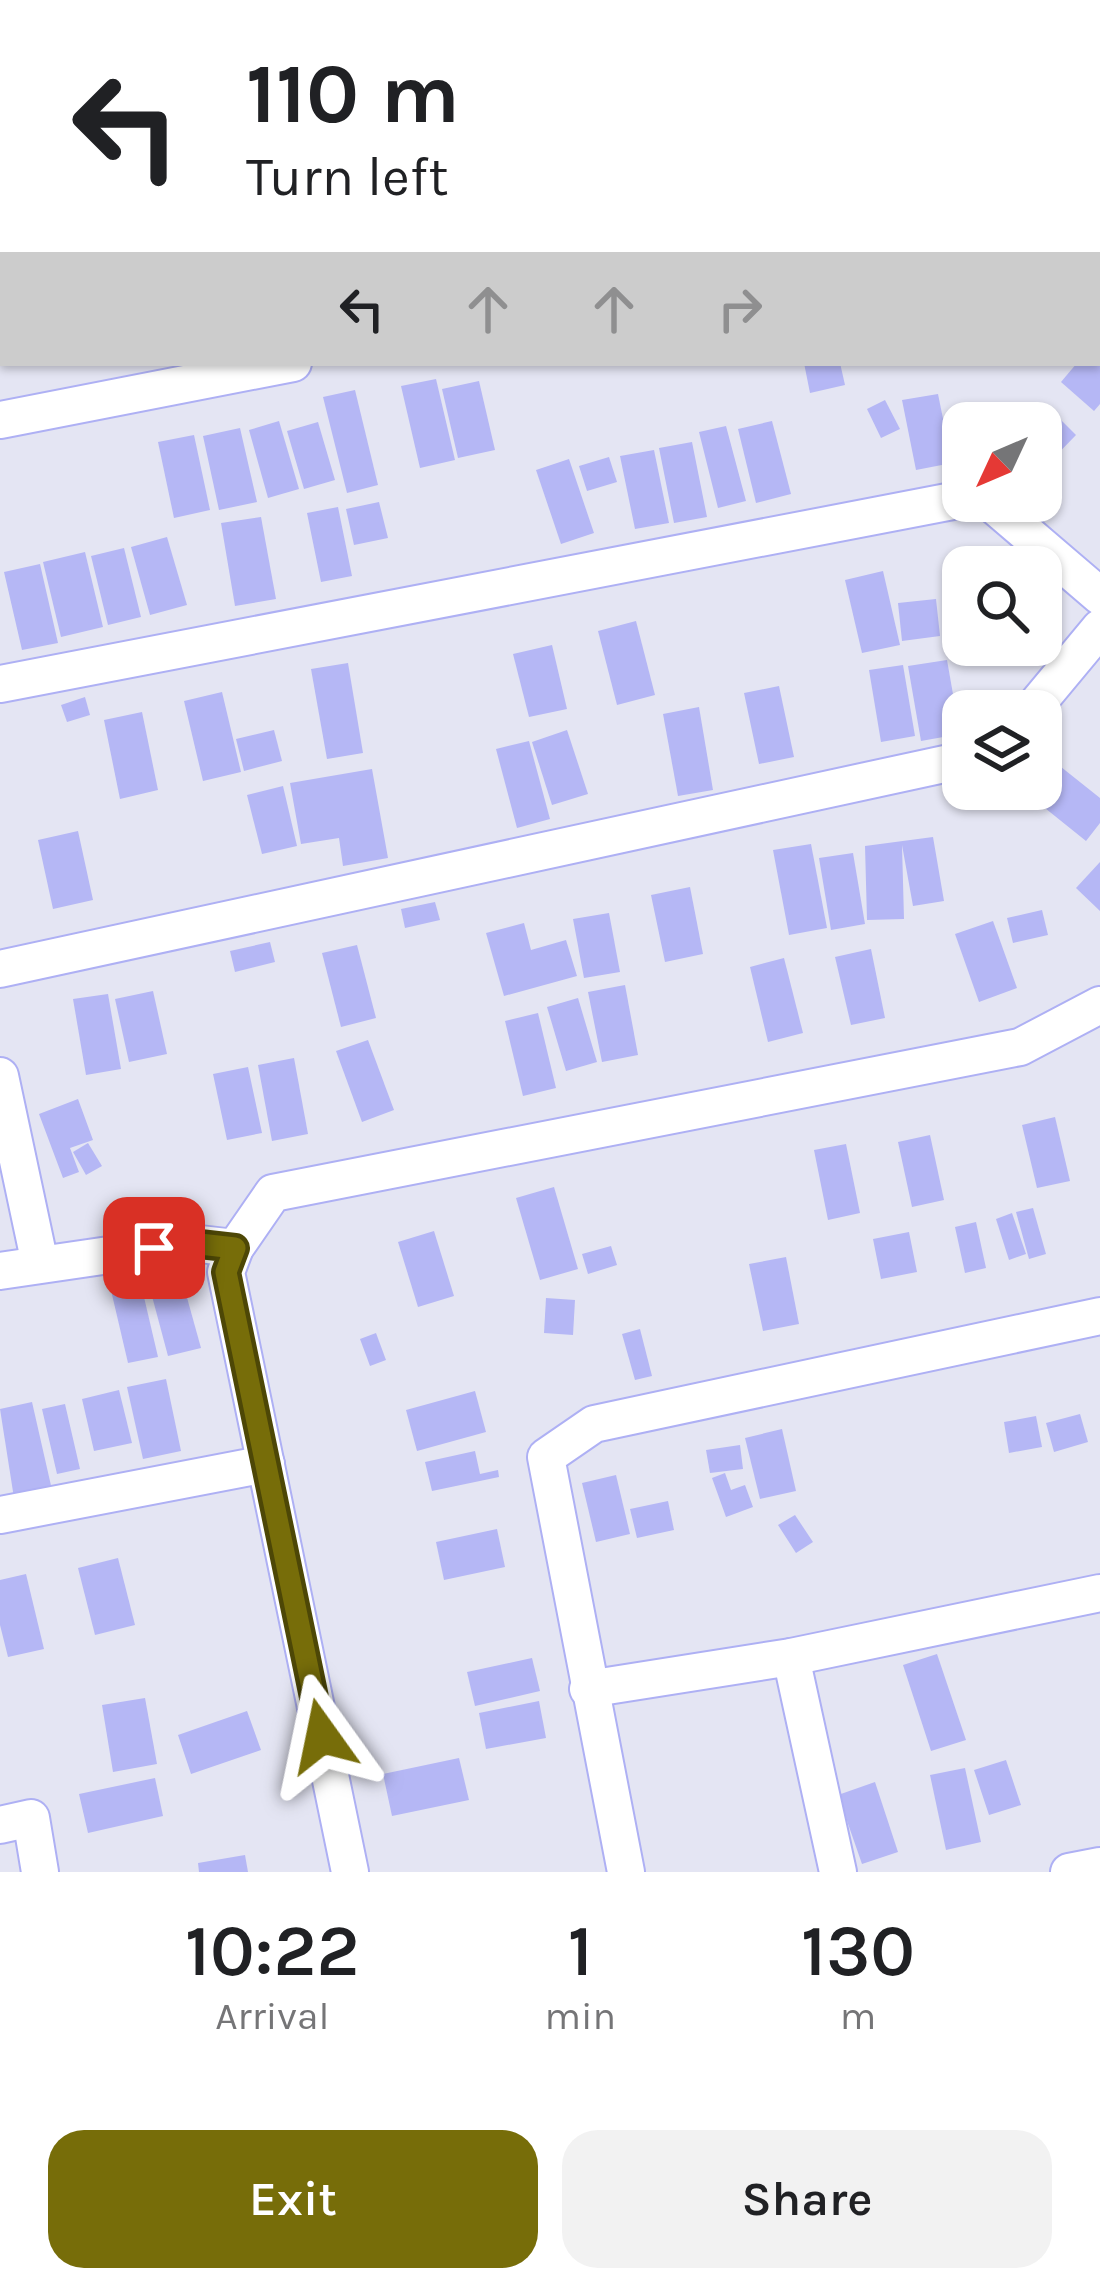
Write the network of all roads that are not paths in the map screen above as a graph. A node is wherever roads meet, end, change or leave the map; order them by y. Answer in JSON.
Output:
{"nodes":[{"id":1,"x":240,"y":368,"type":"edge"},
{"id":2,"x":0,"y":420,"type":"edge"},
{"id":3,"x":942,"y":503,"type":"edge"},
{"id":4,"x":1014,"y":522,"type":"edge"},
{"id":5,"x":1100,"y":596,"type":"edge"},
{"id":6,"x":1100,"y":628,"type":"edge"},
{"id":7,"x":0,"y":684,"type":"edge"},
{"id":8,"x":1048,"y":690,"type":"edge"},
{"id":9,"x":942,"y":765,"type":"edge"},
{"id":10,"x":0,"y":969,"type":"edge"},
{"id":11,"x":1100,"y":1005,"type":"edge"},
{"id":12,"x":0,"y":1076,"type":"edge"},
{"id":13,"x":235,"y":1248,"type":"junction"},
{"id":14,"x":40,"y":1264,"type":"junction"},
{"id":15,"x":0,"y":1271,"type":"edge"},
{"id":16,"x":1100,"y":1316,"type":"edge"},
{"id":17,"x":266,"y":1464,"type":"junction"},
{"id":18,"x":0,"y":1515,"type":"edge"},
{"id":19,"x":1100,"y":1593,"type":"edge"},
{"id":20,"x":791,"y":1657,"type":"junction"},
{"id":21,"x":588,"y":1689,"type":"junction"},
{"id":22,"x":0,"y":1825,"type":"edge"},
{"id":23,"x":1100,"y":1866,"type":"edge"},
{"id":24,"x":40,"y":1872,"type":"edge"},
{"id":25,"x":350,"y":1872,"type":"edge"},
{"id":26,"x":626,"y":1872,"type":"edge"},
{"id":27,"x":838,"y":1872,"type":"edge"},
{"id":28,"x":1069,"y":1872,"type":"edge"}],
"edges":[{"from":1,"to":2,"type":"street"},
{"from":3,"to":7,"type":"street"},
{"from":4,"to":5,"type":"street"},
{"from":6,"to":8,"type":"street"},
{"from":9,"to":10,"type":"street"},
{"from":11,"to":13,"type":"street"},
{"from":12,"to":14,"type":"street"},
{"from":13,"to":14,"type":"street"},
{"from":13,"to":17,"type":"street"},
{"from":14,"to":15,"type":"street"},
{"from":16,"to":21,"type":"street"},
{"from":17,"to":18,"type":"street"},
{"from":17,"to":25,"type":"street"},
{"from":19,"to":20,"type":"street"},
{"from":20,"to":21,"type":"street"},
{"from":20,"to":27,"type":"street"},
{"from":21,"to":26,"type":"street"},
{"from":22,"to":24,"type":"street"},
{"from":23,"to":28,"type":"street"}]}
